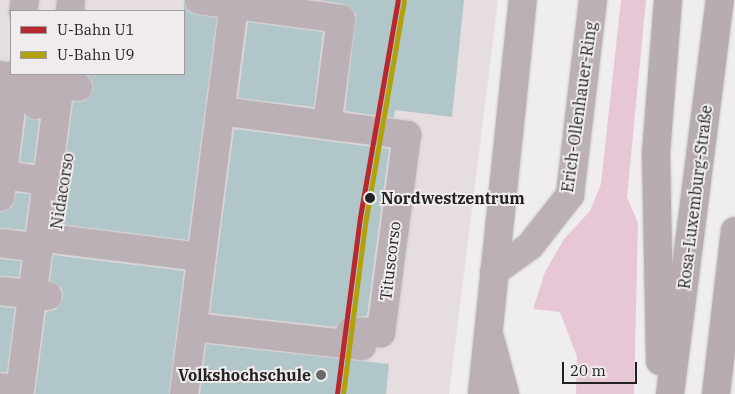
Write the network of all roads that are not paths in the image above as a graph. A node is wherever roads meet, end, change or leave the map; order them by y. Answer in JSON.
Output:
{"nodes":[{"id":1,"x":182,"y":0,"type":"edge"},
{"id":2,"x":199,"y":0,"type":"edge"},
{"id":3,"x":523,"y":0,"type":"edge"},
{"id":4,"x":593,"y":0,"type":"edge"},
{"id":5,"x":668,"y":0,"type":"edge"},
{"id":6,"x":720,"y":0,"type":"edge"},
{"id":7,"x":237,"y":6,"type":"junction"},
{"id":8,"x":0,"y":75,"type":"edge"},
{"id":9,"x":50,"y":81,"type":"edge"},
{"id":10,"x":220,"y":111,"type":"junction"},
{"id":11,"x":327,"y":124,"type":"junction"},
{"id":12,"x":47,"y":181,"type":"junction"},
{"id":13,"x":1,"y":186,"type":"edge"},
{"id":14,"x":735,"y":231,"type":"edge"},
{"id":15,"x":0,"y":243,"type":"edge"},
{"id":16,"x":47,"y":243,"type":"junction"},
{"id":17,"x":202,"y":257,"type":"junction"},
{"id":18,"x":494,"y":272,"type":"junction"},
{"id":19,"x":0,"y":291,"type":"edge"},
{"id":20,"x":48,"y":296,"type":"junction"},
{"id":21,"x":193,"y":327,"type":"junction"},
{"id":22,"x":489,"y":328,"type":"junction"},
{"id":23,"x":735,"y":361,"type":"edge"},
{"id":24,"x":19,"y":391,"type":"edge"},
{"id":25,"x":186,"y":394,"type":"edge"},
{"id":26,"x":482,"y":394,"type":"edge"},
{"id":27,"x":505,"y":394,"type":"edge"},
{"id":28,"x":660,"y":394,"type":"edge"},
{"id":29,"x":670,"y":394,"type":"edge"},
{"id":30,"x":716,"y":394,"type":"edge"},
{"id":31,"x":725,"y":394,"type":"edge"}],
"edges":[{"from":1,"to":7,"type":"street"},
{"from":2,"to":7,"type":"street"},
{"from":3,"to":18,"type":"main road"},
{"from":4,"to":18,"type":"street","name":"Erich-Ollenhauer-Ring"},
{"from":5,"to":28,"type":"highway"},
{"from":6,"to":29,"type":"highway","name":"Rosa-Luxemburg-Straße"},
{"from":7,"to":10,"type":"street"},
{"from":7,"to":11,"type":"street"},
{"from":7,"to":25,"type":"street"},
{"from":8,"to":9,"type":"street"},
{"from":9,"to":12,"type":"street","name":"Nidacorso"},
{"from":9,"to":13,"type":"street","name":"Nidacorso"},
{"from":9,"to":16,"type":"street","name":"Nidacorso"},
{"from":10,"to":11,"type":"street","name":"Tituscorso"},
{"from":10,"to":17,"type":"street"},
{"from":11,"to":21,"type":"street","name":"Tituscorso"},
{"from":12,"to":13,"type":"street","name":"Nidacorso"},
{"from":12,"to":16,"type":"street","name":"Nidacorso"},
{"from":14,"to":30,"type":"highway"},
{"from":15,"to":16,"type":"street"},
{"from":16,"to":17,"type":"street"},
{"from":16,"to":20,"type":"street","name":"Nidacorso"},
{"from":16,"to":24,"type":"street","name":"Nidacorso"},
{"from":17,"to":21,"type":"street"},
{"from":18,"to":22,"type":"main road"},
{"from":19,"to":20,"type":"street"},
{"from":20,"to":24,"type":"street","name":"Nidacorso"},
{"from":21,"to":25,"type":"street"},
{"from":22,"to":26,"type":"main road"},
{"from":22,"to":27,"type":"street"},
{"from":23,"to":31,"type":"highway"}]}
